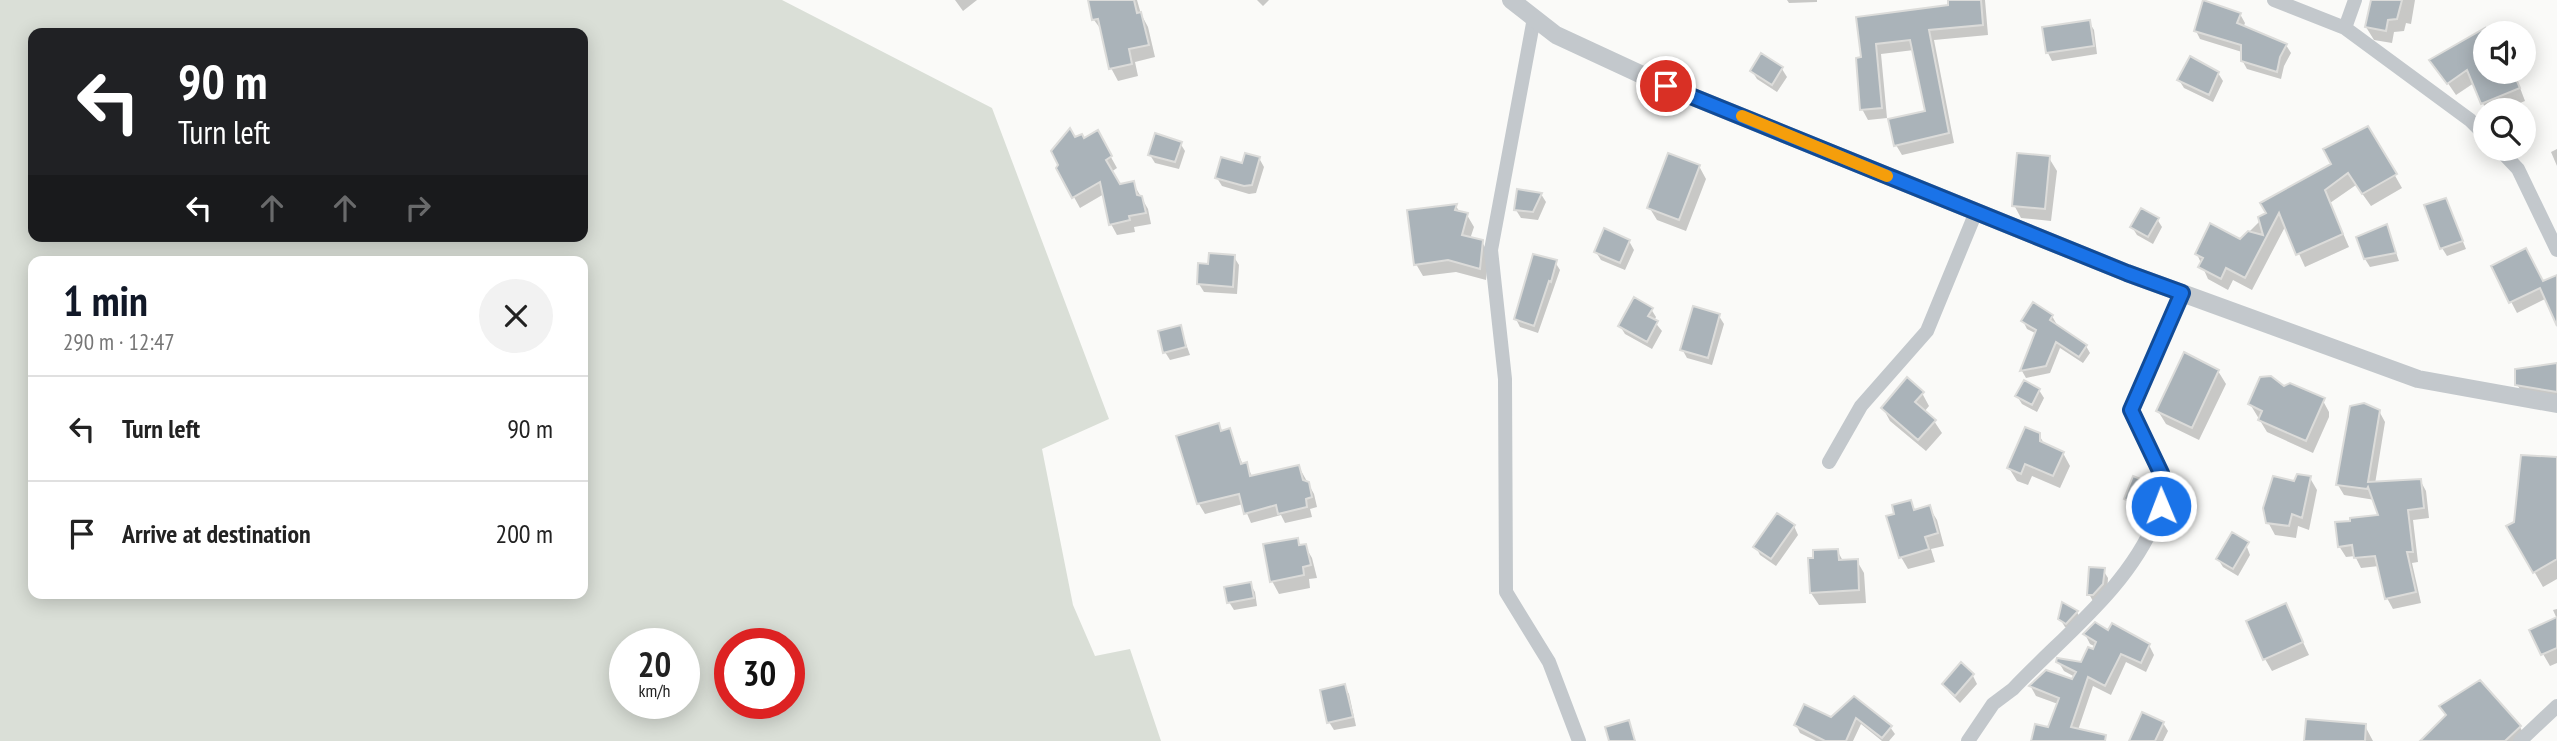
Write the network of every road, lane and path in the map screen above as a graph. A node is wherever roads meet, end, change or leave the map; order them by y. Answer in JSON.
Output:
{"nodes":[{"id":1,"x":1511,"y":0,"type":"edge"},
{"id":2,"x":2274,"y":0,"type":"edge"},
{"id":3,"x":2355,"y":0,"type":"edge"},
{"id":4,"x":1534,"y":18,"type":"junction"},
{"id":5,"x":2345,"y":28,"type":"junction"},
{"id":6,"x":2473,"y":123,"type":"edge"},
{"id":7,"x":2510,"y":161,"type":"edge"},
{"id":8,"x":1976,"y":212,"type":"junction"},
{"id":9,"x":2557,"y":250,"type":"edge"},
{"id":10,"x":2182,"y":293,"type":"junction"},
{"id":11,"x":2557,"y":404,"type":"edge"},
{"id":12,"x":1829,"y":463,"type":"dead end"},
{"id":13,"x":2557,"y":706,"type":"edge"},
{"id":14,"x":1579,"y":741,"type":"edge"},
{"id":15,"x":1968,"y":741,"type":"edge"},
{"id":16,"x":2520,"y":741,"type":"edge"}],
"edges":[{"from":1,"to":4,"type":"street"},
{"from":2,"to":5,"type":"street"},
{"from":3,"to":5,"type":"street"},
{"from":4,"to":8,"type":"street"},
{"from":4,"to":14,"type":"street"},
{"from":5,"to":6,"type":"street"},
{"from":7,"to":9,"type":"street"},
{"from":8,"to":10,"type":"street"},
{"from":8,"to":12,"type":"street"},
{"from":10,"to":11,"type":"street"},
{"from":10,"to":15,"type":"street"},
{"from":13,"to":16,"type":"street"}]}
